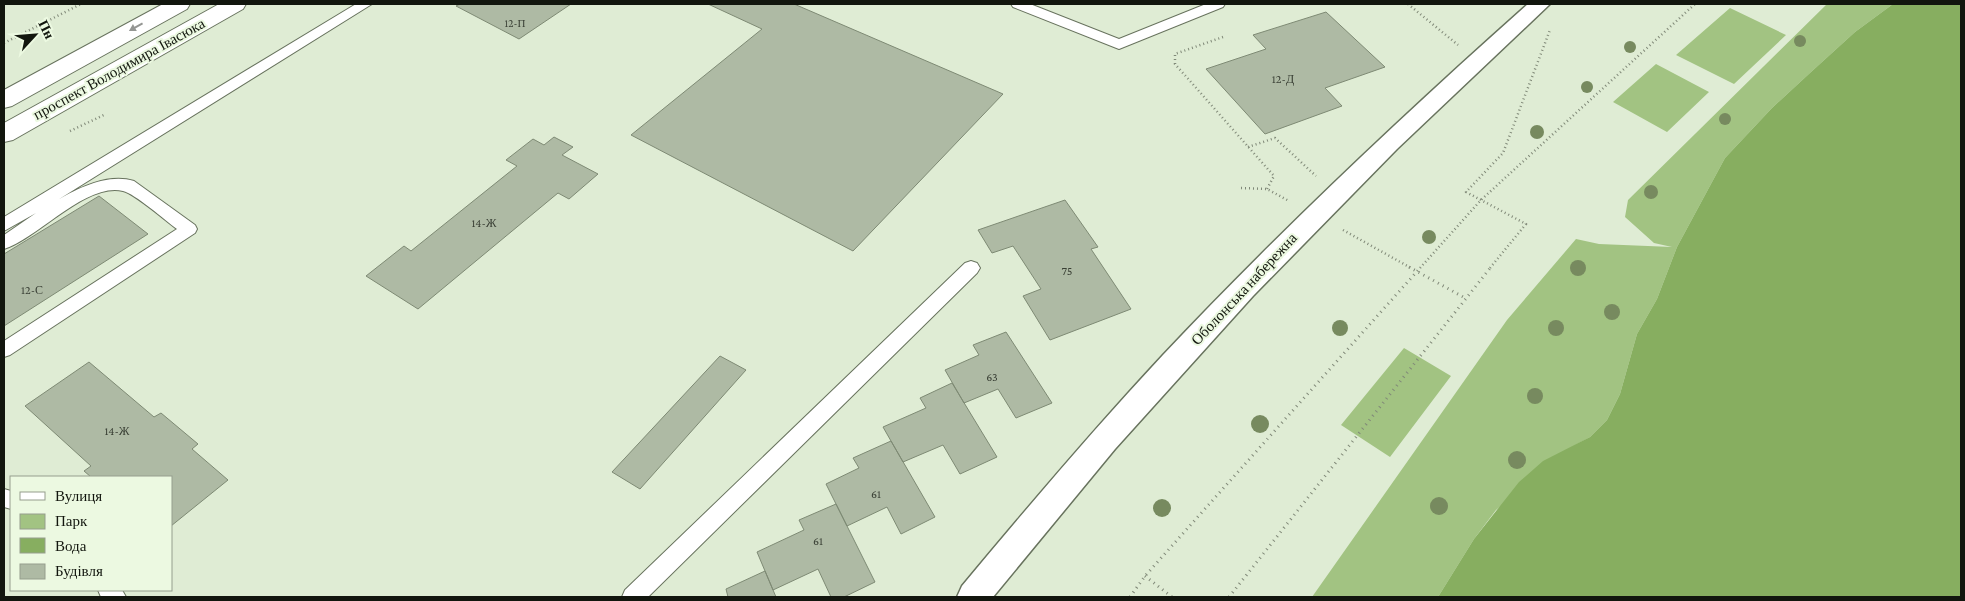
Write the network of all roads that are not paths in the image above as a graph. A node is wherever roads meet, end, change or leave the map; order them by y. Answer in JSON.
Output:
{"nodes":[{"id":1,"x":179,"y":4,"type":"edge"},
{"id":2,"x":235,"y":4,"type":"edge"},
{"id":3,"x":366,"y":4,"type":"edge"},
{"id":4,"x":1018,"y":4,"type":"edge"},
{"id":5,"x":1218,"y":4,"type":"edge"},
{"id":6,"x":1547,"y":13,"type":"edge"},
{"id":7,"x":4,"y":100,"type":"edge"},
{"id":8,"x":4,"y":134,"type":"edge"},
{"id":9,"x":4,"y":225,"type":"edge"},
{"id":10,"x":4,"y":243,"type":"edge"},
{"id":11,"x":972,"y":268,"type":"dead end"},
{"id":12,"x":4,"y":350,"type":"edge"},
{"id":13,"x":633,"y":597,"type":"edge"},
{"id":14,"x":973,"y":597,"type":"edge"}],
"edges":[{"from":1,"to":7,"type":"main road","name":"проспект Володимира Івасюка","one_way":true},
{"from":2,"to":8,"type":"main road","name":"проспект Володимира Івасюка"},
{"from":3,"to":9,"type":"lane"},
{"from":4,"to":5,"type":"lane"},
{"from":6,"to":14,"type":"street","name":"Оболонська набережна"},
{"from":10,"to":12,"type":"lane"},
{"from":11,"to":13,"type":"lane"}]}
